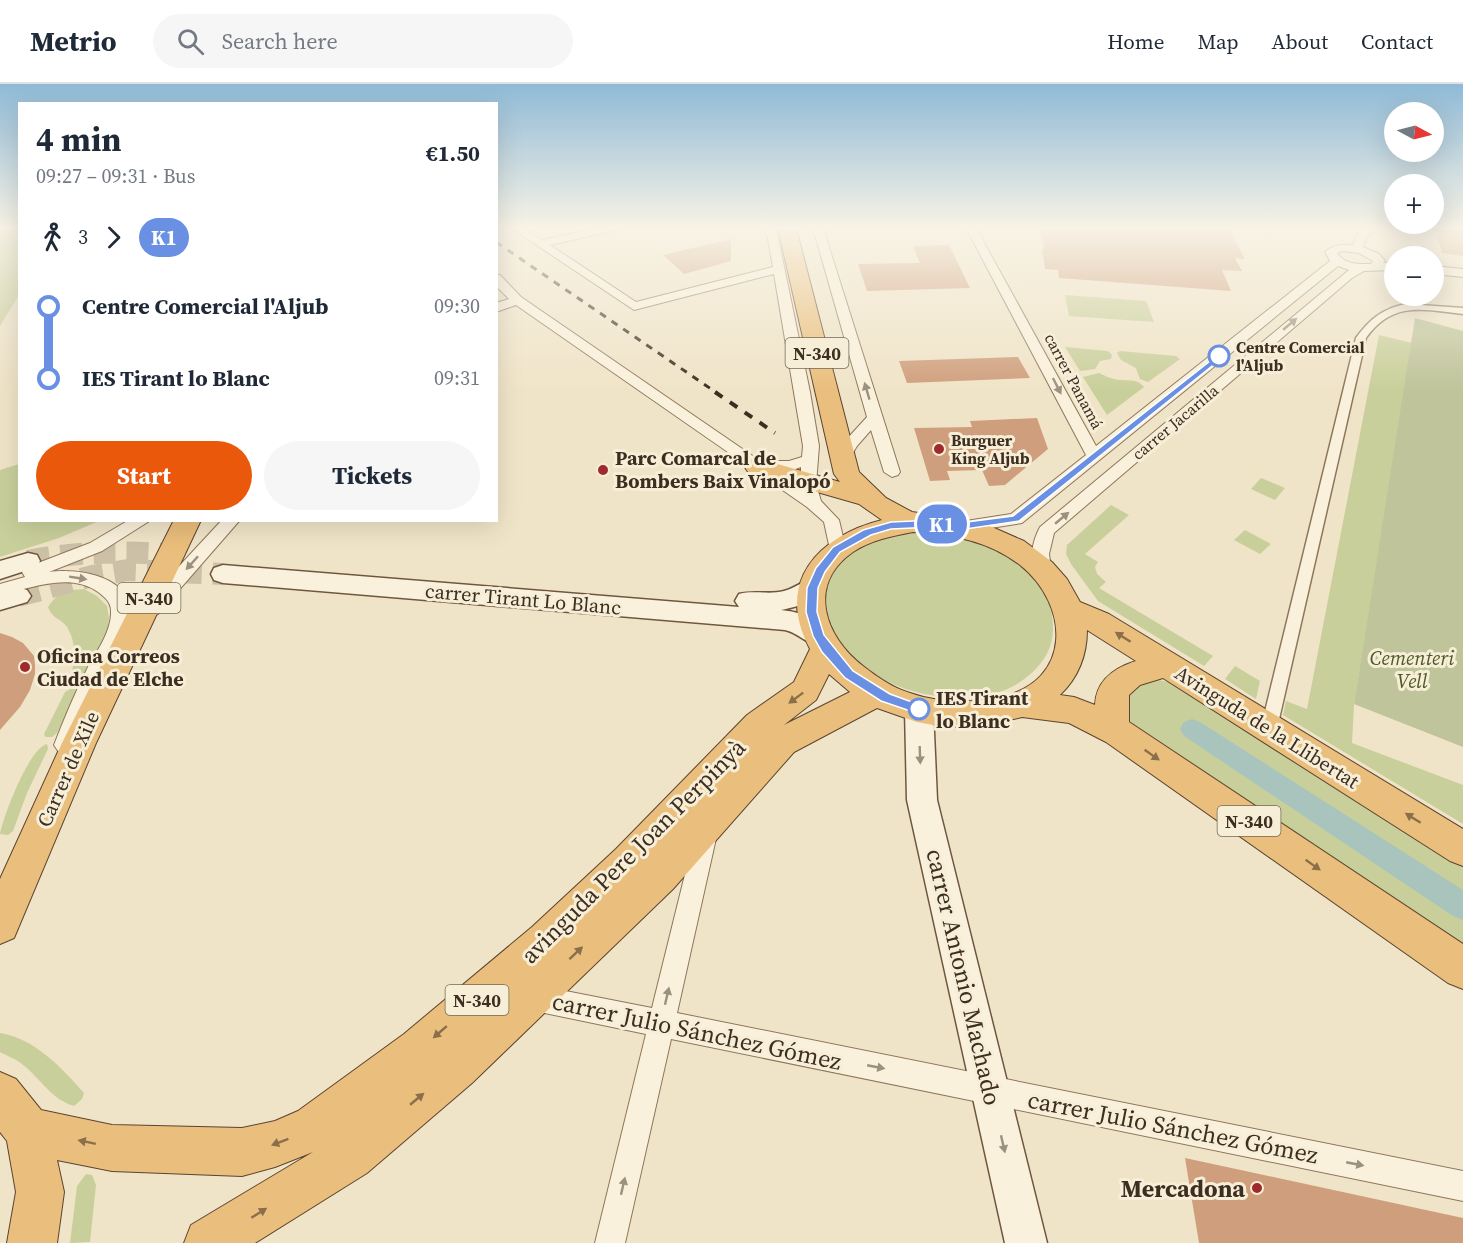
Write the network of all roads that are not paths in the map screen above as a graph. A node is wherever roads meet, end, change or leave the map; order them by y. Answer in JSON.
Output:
{"nodes":[{"id":1,"x":500,"y":282,"type":"edge"},
{"id":2,"x":598,"y":282,"type":"edge"},
{"id":3,"x":726,"y":282,"type":"edge"},
{"id":4,"x":766,"y":282,"type":"edge"},
{"id":5,"x":783,"y":282,"type":"edge"},
{"id":6,"x":789,"y":282,"type":"edge"},
{"id":7,"x":834,"y":282,"type":"edge"},
{"id":8,"x":1001,"y":282,"type":"edge"},
{"id":9,"x":1311,"y":282,"type":"edge"},
{"id":10,"x":1340,"y":282,"type":"edge"},
{"id":11,"x":782,"y":293,"type":"junction"},
{"id":12,"x":517,"y":300,"type":"junction"},
{"id":13,"x":498,"y":307,"type":"edge"},
{"id":14,"x":1463,"y":310,"type":"edge"},
{"id":15,"x":803,"y":392,"type":"junction"},
{"id":16,"x":874,"y":418,"type":"junction"},
{"id":17,"x":841,"y":453,"type":"junction"},
{"id":18,"x":1094,"y":456,"type":"junction"},
{"id":19,"x":757,"y":466,"type":"joint"},
{"id":20,"x":1120,"y":468,"type":"junction"},
{"id":21,"x":892,"y":472,"type":"dead end"},
{"id":22,"x":811,"y":481,"type":"junction"},
{"id":23,"x":865,"y":497,"type":"junction"},
{"id":24,"x":140,"y":522,"type":"edge"},
{"id":25,"x":187,"y":522,"type":"edge"},
{"id":26,"x":230,"y":522,"type":"edge"},
{"id":27,"x":913,"y":523,"type":"junction"},
{"id":28,"x":959,"y":527,"type":"junction"},
{"id":29,"x":837,"y":550,"type":"junction"},
{"id":30,"x":28,"y":561,"type":"tunnel mouth"},
{"id":31,"x":1042,"y":569,"type":"junction"},
{"id":32,"x":0,"y":570,"type":"edge"},
{"id":33,"x":813,"y":588,"type":"junction"},
{"id":34,"x":4,"y":592,"type":"edge"},
{"id":35,"x":1070,"y":610,"type":"junction"},
{"id":36,"x":137,"y":624,"type":"junction"},
{"id":37,"x":822,"y":642,"type":"junction"},
{"id":38,"x":1168,"y":665,"type":"junction"},
{"id":39,"x":877,"y":693,"type":"junction"},
{"id":40,"x":1022,"y":704,"type":"junction"},
{"id":41,"x":919,"y":709,"type":"junction"},
{"id":42,"x":1269,"y":728,"type":"junction"},
{"id":43,"x":1114,"y":730,"type":"junction"},
{"id":44,"x":721,"y":810,"type":"junction"},
{"id":45,"x":1463,"y":849,"type":"edge"},
{"id":46,"x":27,"y":861,"type":"junction"},
{"id":47,"x":0,"y":924,"type":"edge"},
{"id":48,"x":1463,"y":968,"type":"edge"},
{"id":49,"x":530,"y":997,"type":"junction"},
{"id":50,"x":660,"y":1024,"type":"junction"},
{"id":51,"x":990,"y":1090,"type":"junction"},
{"id":52,"x":0,"y":1095,"type":"edge"},
{"id":53,"x":28,"y":1131,"type":"junction"},
{"id":54,"x":1463,"y":1186,"type":"edge"},
{"id":55,"x":32,"y":1243,"type":"edge"},
{"id":56,"x":209,"y":1243,"type":"edge"},
{"id":57,"x":610,"y":1243,"type":"edge"},
{"id":58,"x":1026,"y":1243,"type":"edge"}],
"edges":[{"from":1,"to":12,"type":"street"},
{"from":2,"to":3,"type":"street"},
{"from":4,"to":11,"type":"street"},
{"from":5,"to":11,"type":"street"},
{"from":6,"to":17,"type":"highway","number":"N-340"},
{"from":16,"to":7,"type":"street","one_way":true},
{"from":8,"to":18,"type":"street","name":"carrer Panamá","one_way":true},
{"from":9,"to":18,"type":"street","name":"carrer Jacarilla"},
{"from":20,"to":10,"type":"street","name":"carrer Jacarilla","one_way":true},
{"from":11,"to":15,"type":"street"},
{"from":12,"to":13,"type":"street"},
{"from":12,"to":19,"type":"street"},
{"from":14,"to":42,"type":"street"},
{"from":15,"to":17,"type":"highway"},
{"from":15,"to":22,"type":"street"},
{"from":16,"to":17,"type":"street"},
{"from":16,"to":21,"type":"street"},
{"from":17,"to":23,"type":"highway","number":"N-340"},
{"from":18,"to":20,"type":"street"},
{"from":18,"to":28,"type":"street","name":"carrer Jacarilla"},
{"from":19,"to":22,"type":"highway"},
{"from":31,"to":20,"type":"street","name":"carrer Jacarilla","one_way":true},
{"from":22,"to":23,"type":"highway"},
{"from":22,"to":29,"type":"street"},
{"from":23,"to":27,"type":"highway","number":"N-340"},
{"from":24,"to":34,"type":"street"},
{"from":25,"to":36,"type":"highway","name":"Carrer de Xile","number":"N-340"},
{"from":26,"to":36,"type":"street","one_way":true},
{"from":27,"to":28,"type":"highway","number":"N-340"},
{"from":27,"to":29,"type":"highway","number":"N-340"},
{"from":28,"to":31,"type":"highway","number":"N-340"},
{"from":29,"to":33,"type":"highway","number":"N-340"},
{"from":30,"to":32,"type":"main road"},
{"from":31,"to":35,"type":"highway","number":"N-340"},
{"from":33,"to":37,"type":"highway","number":"N-340"},
{"from":33,"to":37,"type":"main road","name":"carrer Tirant Lo Blanc"},
{"from":34,"to":46,"type":"street","one_way":true},
{"from":38,"to":35,"type":"highway","name":"Avinguda de la Llibertat","one_way":true},
{"from":35,"to":40,"type":"highway","number":"N-340"},
{"from":36,"to":46,"type":"highway","name":"Carrer de Xile","number":"N-340"},
{"from":37,"to":39,"type":"highway","number":"N-340"},
{"from":37,"to":53,"type":"highway","name":"avinguda Pere Joan Perpinyà","number":"N-340","one_way":true},
{"from":38,"to":42,"type":"highway","name":"Avinguda de la Llibertat"},
{"from":38,"to":43,"type":"highway"},
{"from":39,"to":41,"type":"highway","number":"N-340"},
{"from":39,"to":44,"type":"highway","number":"N-340"},
{"from":40,"to":41,"type":"highway","number":"N-340"},
{"from":40,"to":43,"type":"highway","number":"N-340"},
{"from":41,"to":51,"type":"main road","name":"carrer Antonio Machado","one_way":true},
{"from":45,"to":42,"type":"highway","name":"Avinguda de la Llibertat","one_way":true},
{"from":43,"to":48,"type":"highway","number":"N-340","one_way":true},
{"from":49,"to":44,"type":"highway","name":"avinguda Pere Joan Perpinyà","number":"N-340","one_way":true},
{"from":50,"to":44,"type":"street","one_way":true},
{"from":46,"to":47,"type":"highway","name":"Carrer de Xile","number":"N-340"},
{"from":49,"to":50,"type":"street","name":"carrer Julio Sánchez Gómez"},
{"from":56,"to":49,"type":"highway","name":"avinguda Pere Joan Perpinyà","number":"N-340","one_way":true},
{"from":50,"to":51,"type":"street","name":"carrer Julio Sánchez Gómez","one_way":true},
{"from":57,"to":50,"type":"street","one_way":true},
{"from":51,"to":54,"type":"street","name":"carrer Julio Sánchez Gómez","one_way":true},
{"from":51,"to":58,"type":"main road","name":"carrer Antonio Machado","one_way":true},
{"from":52,"to":53,"type":"highway"},
{"from":53,"to":55,"type":"highway"}]}
